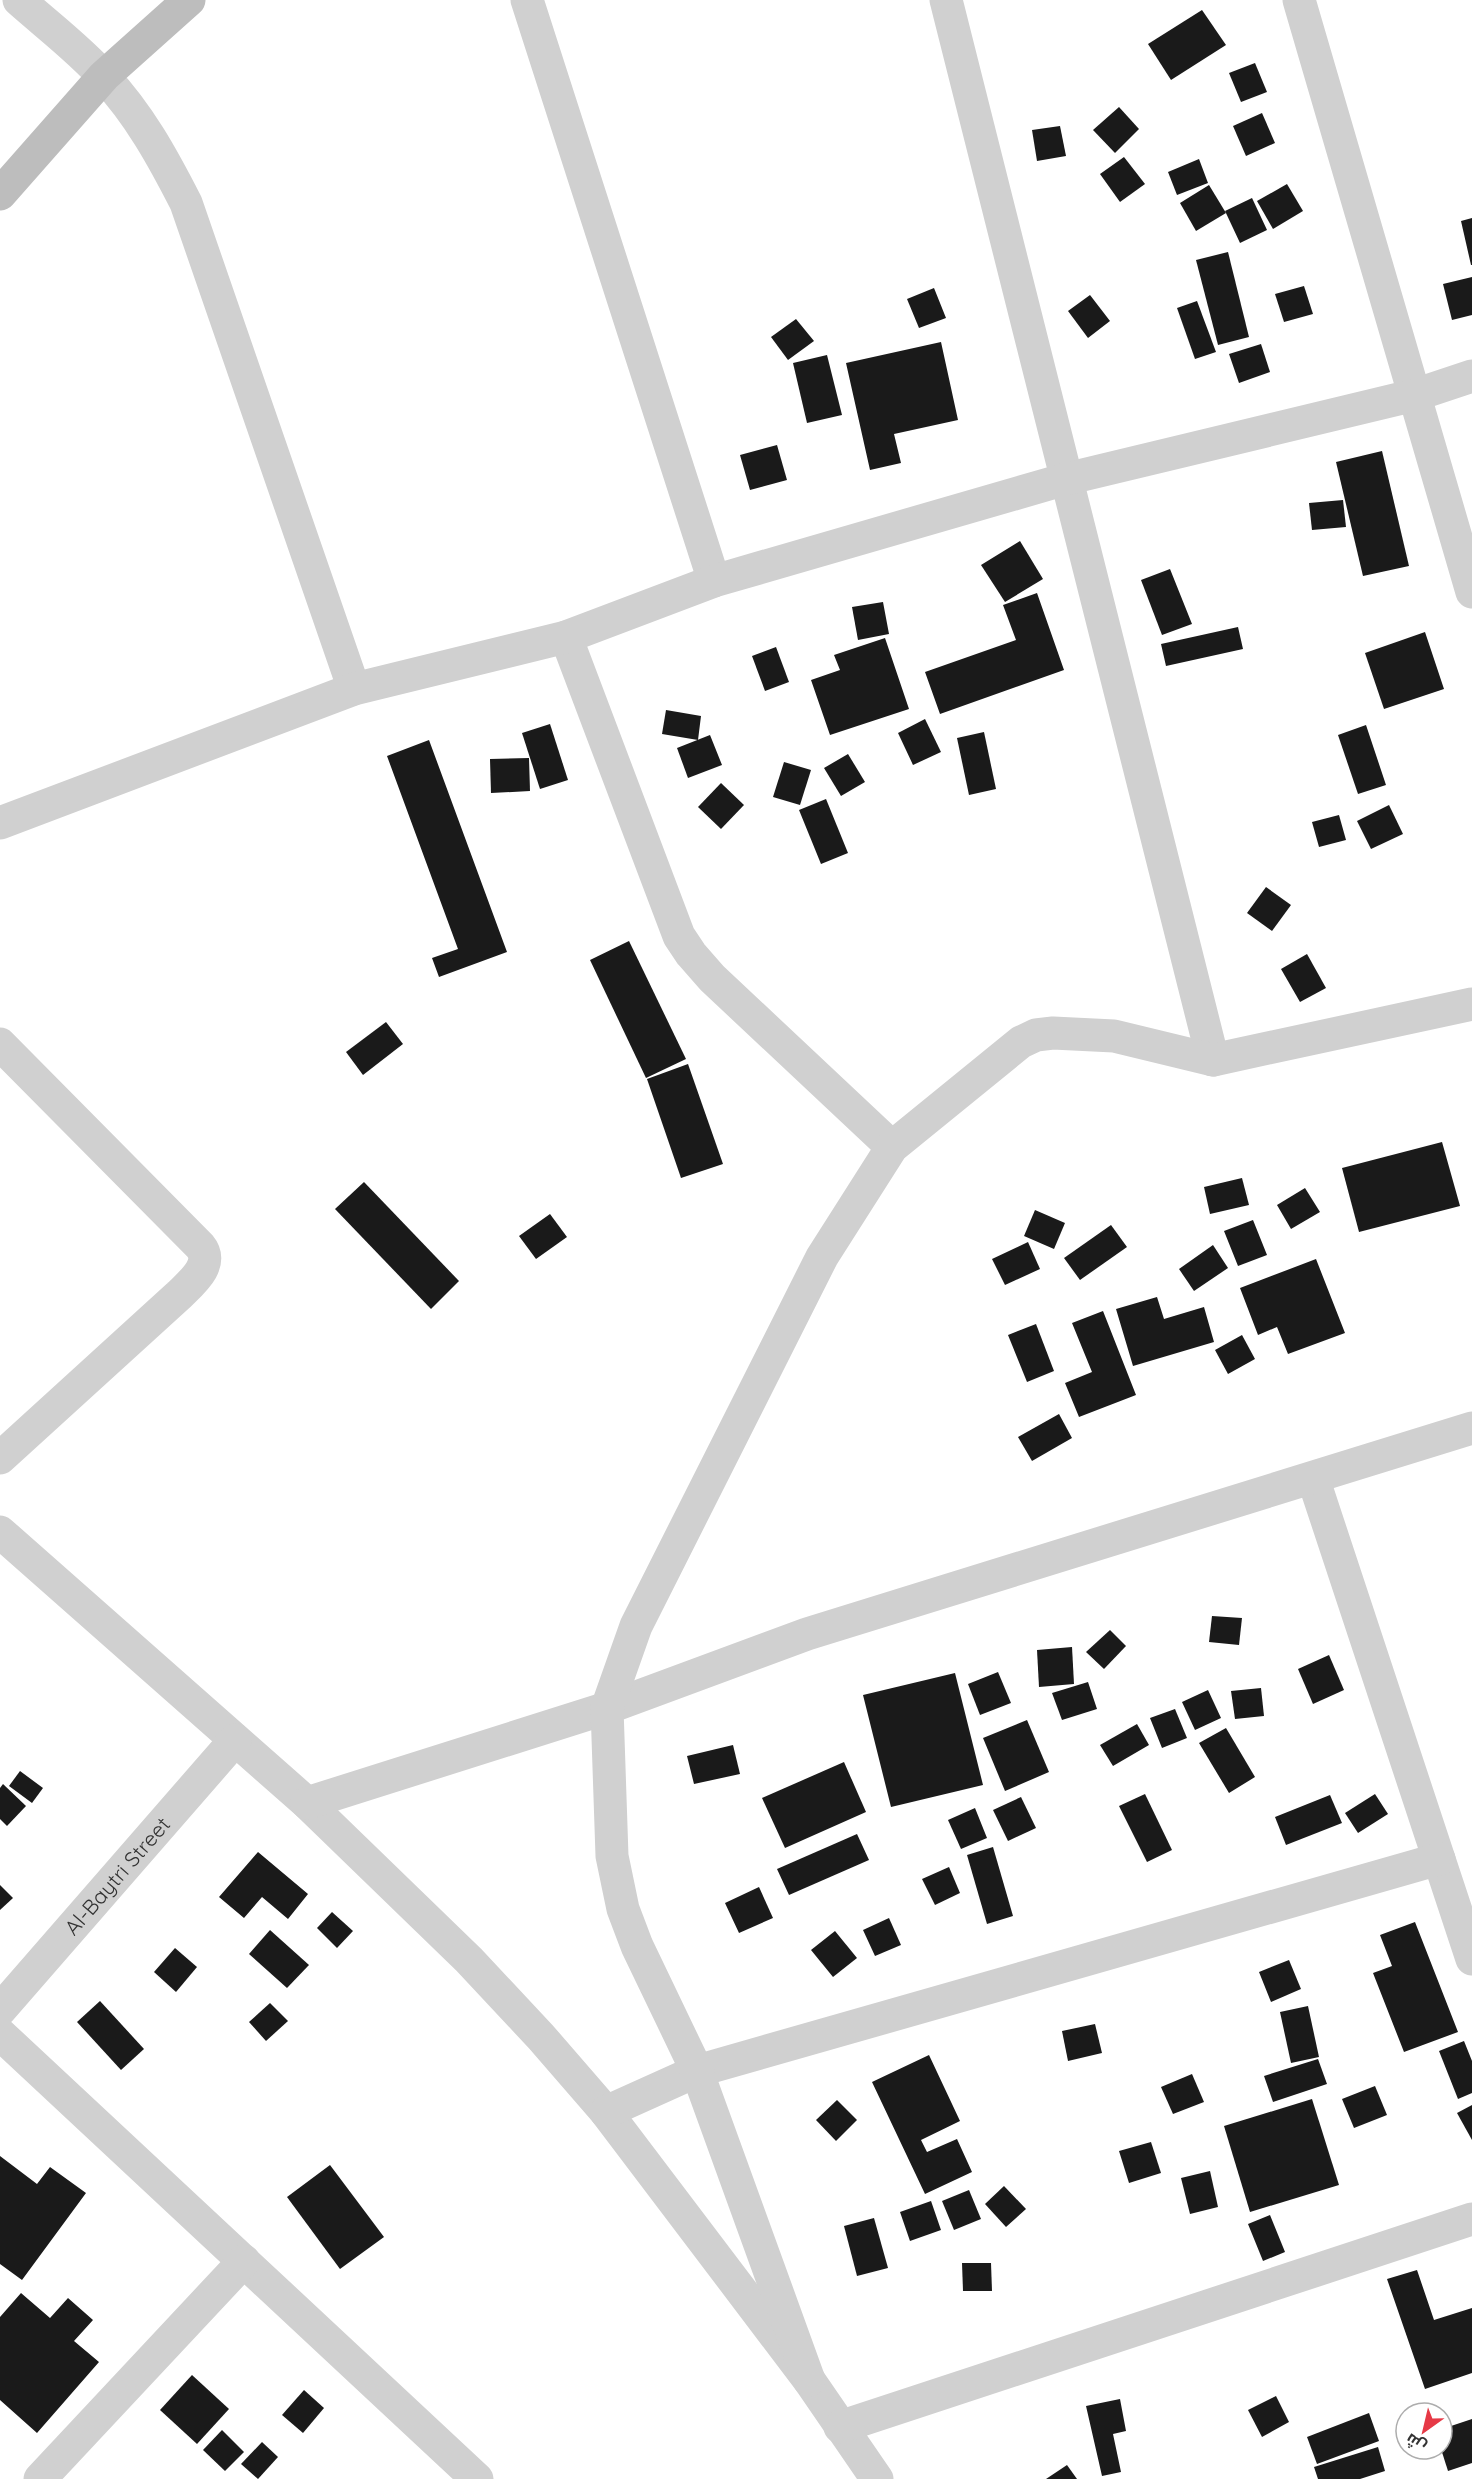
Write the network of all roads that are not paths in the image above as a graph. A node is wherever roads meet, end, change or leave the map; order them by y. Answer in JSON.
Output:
{"nodes":[{"id":1,"x":19,"y":0,"type":"edge"},
{"id":2,"x":189,"y":0,"type":"edge"},
{"id":3,"x":527,"y":0,"type":"edge"},
{"id":4,"x":946,"y":0,"type":"edge"},
{"id":5,"x":1299,"y":0,"type":"edge"},
{"id":6,"x":104,"y":76,"type":"junction"},
{"id":7,"x":0,"y":194,"type":"edge"},
{"id":8,"x":1472,"y":376,"type":"edge"},
{"id":9,"x":1415,"y":395,"type":"junction"},
{"id":10,"x":1066,"y":479,"type":"junction"},
{"id":11,"x":714,"y":581,"type":"junction"},
{"id":12,"x":1472,"y":592,"type":"edge"},
{"id":13,"x":566,"y":637,"type":"junction"},
{"id":14,"x":354,"y":688,"type":"junction"},
{"id":15,"x":0,"y":824,"type":"edge"},
{"id":16,"x":1472,"y":1004,"type":"edge"},
{"id":17,"x":0,"y":1044,"type":"edge"},
{"id":18,"x":1213,"y":1060,"type":"junction"},
{"id":19,"x":892,"y":1147,"type":"junction"},
{"id":20,"x":1472,"y":1428,"type":"edge"},
{"id":21,"x":0,"y":1458,"type":"edge"},
{"id":22,"x":1313,"y":1478,"type":"junction"},
{"id":23,"x":0,"y":1532,"type":"edge"},
{"id":24,"x":607,"y":1708,"type":"junction"},
{"id":25,"x":235,"y":1740,"type":"junction"},
{"id":26,"x":307,"y":1803,"type":"junction"},
{"id":27,"x":1439,"y":1859,"type":"junction"},
{"id":28,"x":1472,"y":1959,"type":"edge"},
{"id":29,"x":0,"y":2010,"type":"edge"},
{"id":30,"x":0,"y":2034,"type":"edge"},
{"id":31,"x":697,"y":2071,"type":"junction"},
{"id":32,"x":606,"y":2112,"type":"junction"},
{"id":33,"x":1472,"y":2219,"type":"edge"},
{"id":34,"x":244,"y":2261,"type":"junction"},
{"id":35,"x":809,"y":2380,"type":"junction"},
{"id":36,"x":840,"y":2427,"type":"junction"},
{"id":37,"x":40,"y":2479,"type":"edge"},
{"id":38,"x":477,"y":2479,"type":"edge"},
{"id":39,"x":877,"y":2479,"type":"edge"}],
"edges":[{"from":1,"to":6,"type":"street"},
{"from":2,"to":6,"type":"main road"},
{"from":3,"to":11,"type":"street"},
{"from":4,"to":10,"type":"street"},
{"from":5,"to":9,"type":"street"},
{"from":6,"to":7,"type":"main road"},
{"from":6,"to":14,"type":"street"},
{"from":8,"to":9,"type":"street"},
{"from":9,"to":10,"type":"street"},
{"from":9,"to":12,"type":"street"},
{"from":10,"to":11,"type":"street"},
{"from":10,"to":18,"type":"street"},
{"from":11,"to":13,"type":"street"},
{"from":13,"to":14,"type":"street"},
{"from":13,"to":19,"type":"street"},
{"from":14,"to":15,"type":"street"},
{"from":16,"to":18,"type":"street"},
{"from":17,"to":21,"type":"street"},
{"from":18,"to":19,"type":"street"},
{"from":19,"to":24,"type":"street"},
{"from":20,"to":22,"type":"street"},
{"from":22,"to":24,"type":"street"},
{"from":22,"to":27,"type":"street"},
{"from":23,"to":25,"type":"street"},
{"from":24,"to":26,"type":"street"},
{"from":24,"to":31,"type":"street"},
{"from":25,"to":26,"type":"street"},
{"from":25,"to":29,"type":"street","name":"Al-Baytri Street"},
{"from":26,"to":32,"type":"street"},
{"from":27,"to":28,"type":"street"},
{"from":27,"to":31,"type":"street"},
{"from":30,"to":34,"type":"street"},
{"from":31,"to":32,"type":"street"},
{"from":31,"to":35,"type":"street"},
{"from":32,"to":35,"type":"street"},
{"from":33,"to":36,"type":"street"},
{"from":34,"to":37,"type":"street"},
{"from":34,"to":38,"type":"street"},
{"from":35,"to":36,"type":"street"},
{"from":36,"to":39,"type":"street"}]}
